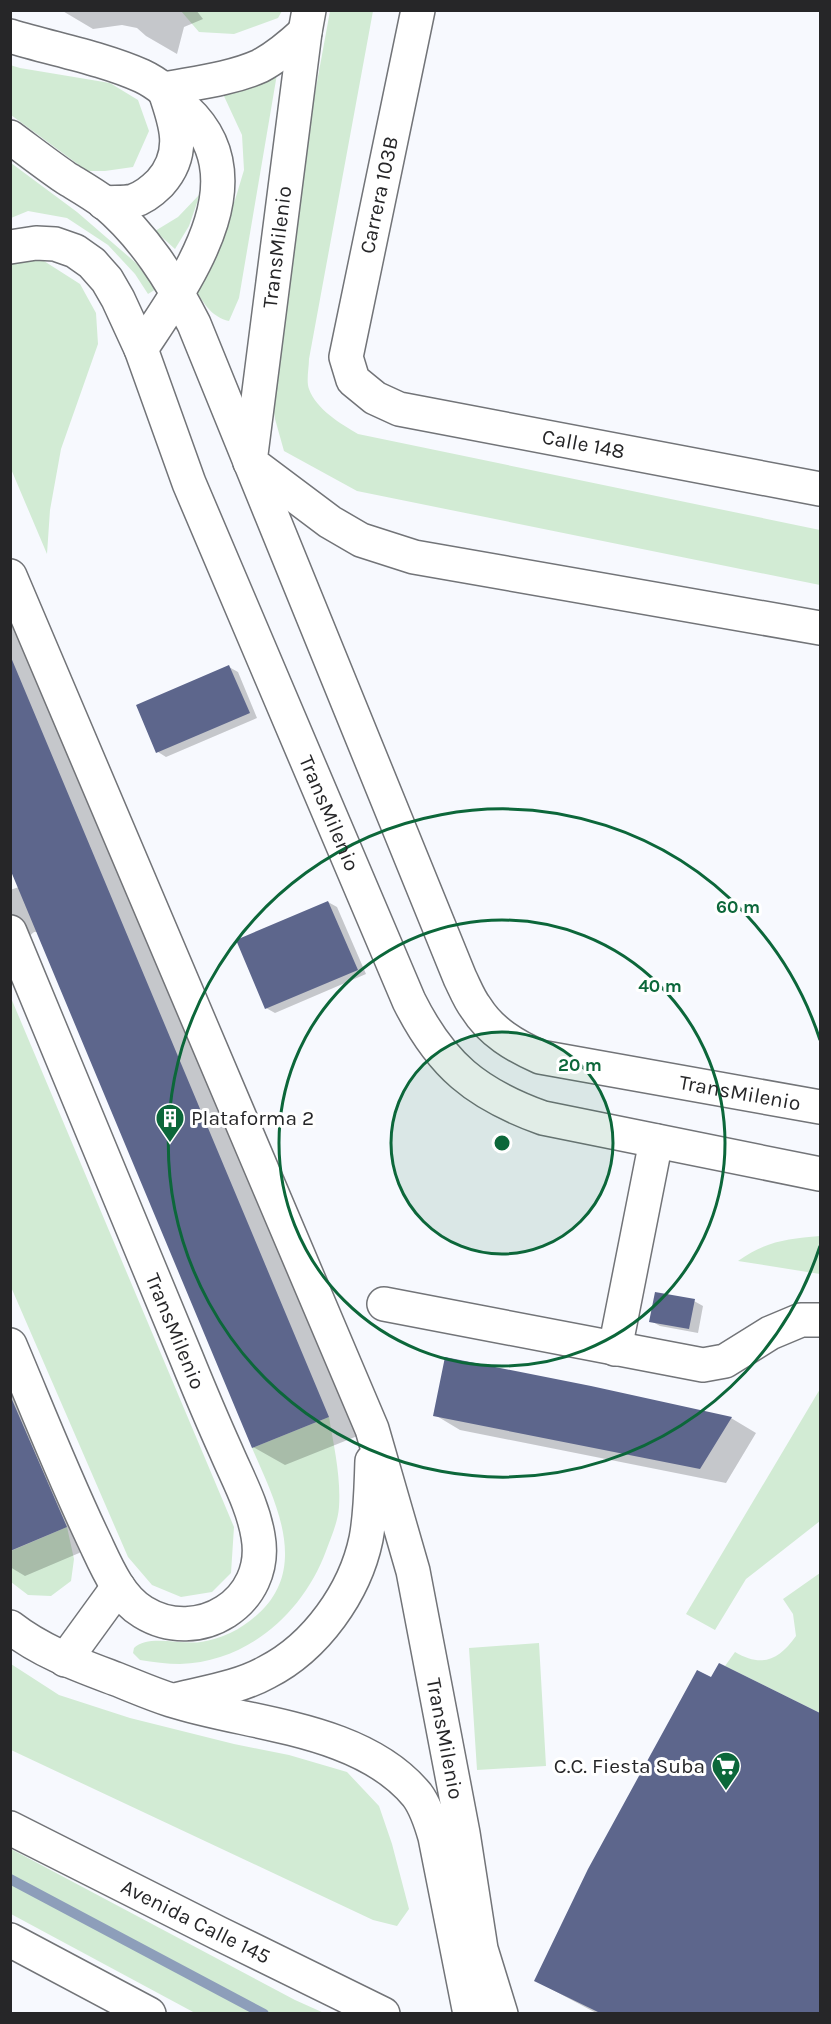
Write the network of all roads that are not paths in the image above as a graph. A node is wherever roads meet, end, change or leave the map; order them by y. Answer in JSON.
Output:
{"nodes":[{"id":1,"x":417,"y":10,"type":"edge"},
{"id":2,"x":307,"y":21,"type":"edge"},
{"id":3,"x":10,"y":36,"type":"edge"},
{"id":4,"x":165,"y":89,"type":"junction"},
{"id":5,"x":10,"y":137,"type":"edge"},
{"id":6,"x":104,"y":203,"type":"junction"},
{"id":7,"x":10,"y":247,"type":"edge"},
{"id":8,"x":178,"y":292,"type":"junction"},
{"id":9,"x":141,"y":349,"type":"junction"},
{"id":10,"x":353,"y":380,"type":"joint"},
{"id":11,"x":250,"y":462,"type":"junction"},
{"id":12,"x":820,"y":489,"type":"edge"},
{"id":13,"x":10,"y":576,"type":"edge"},
{"id":14,"x":820,"y":628,"type":"edge"},
{"id":15,"x":10,"y":932,"type":"edge"},
{"id":16,"x":820,"y":1107,"type":"edge"},
{"id":17,"x":656,"y":1142,"type":"junction"},
{"id":18,"x":820,"y":1174,"type":"edge"},
{"id":19,"x":384,"y":1304,"type":"dead end"},
{"id":20,"x":820,"y":1320,"type":"edge"},
{"id":21,"x":10,"y":1345,"type":"edge"},
{"id":22,"x":615,"y":1349,"type":"junction"},
{"id":23,"x":372,"y":1429,"type":"junction"},
{"id":24,"x":118,"y":1587,"type":"junction"},
{"id":25,"x":10,"y":1627,"type":"edge"},
{"id":26,"x":64,"y":1660,"type":"junction"},
{"id":27,"x":172,"y":1700,"type":"junction"},
{"id":28,"x":10,"y":1828,"type":"edge"},
{"id":29,"x":10,"y":1940,"type":"edge"},
{"id":30,"x":149,"y":2013,"type":"edge"},
{"id":31,"x":383,"y":2013,"type":"edge"},
{"id":32,"x":470,"y":2013,"type":"edge"},
{"id":33,"x":501,"y":2013,"type":"edge"}],
"edges":[{"from":1,"to":10,"type":"street","name":"Carrera 103B"},
{"from":2,"to":4,"type":"street","name":"TransMilenio"},
{"from":2,"to":11,"type":"street","name":"TransMilenio"},
{"from":3,"to":4,"type":"street"},
{"from":4,"to":6,"type":"street"},
{"from":4,"to":8,"type":"street"},
{"from":5,"to":6,"type":"street","name":"TransMilenio"},
{"from":6,"to":8,"type":"street","name":"TransMilenio"},
{"from":7,"to":9,"type":"street","name":"TransMilenio"},
{"from":8,"to":9,"type":"street"},
{"from":8,"to":11,"type":"street","name":"TransMilenio"},
{"from":9,"to":17,"type":"street","name":"TransMilenio"},
{"from":10,"to":12,"type":"street","name":"Calle 148"},
{"from":11,"to":14,"type":"street"},
{"from":11,"to":16,"type":"street","name":"TransMilenio"},
{"from":13,"to":23,"type":"street","name":"TransMilenio"},
{"from":15,"to":24,"type":"street","name":"TransMilenio"},
{"from":17,"to":18,"type":"street","name":"TransMilenio"},
{"from":17,"to":22,"type":"street"},
{"from":19,"to":22,"type":"street"},
{"from":20,"to":22,"type":"street"},
{"from":21,"to":24,"type":"street","name":"TransMilenio"},
{"from":23,"to":27,"type":"street","name":"TransMilenio"},
{"from":23,"to":33,"type":"street","name":"TransMilenio"},
{"from":24,"to":26,"type":"street"},
{"from":25,"to":26,"type":"street","name":"TransMilenio"},
{"from":26,"to":27,"type":"street","name":"TransMilenio"},
{"from":27,"to":32,"type":"street","name":"TransMilenio"},
{"from":28,"to":31,"type":"street","name":"Avenida Calle 145"},
{"from":29,"to":30,"type":"street"}]}
